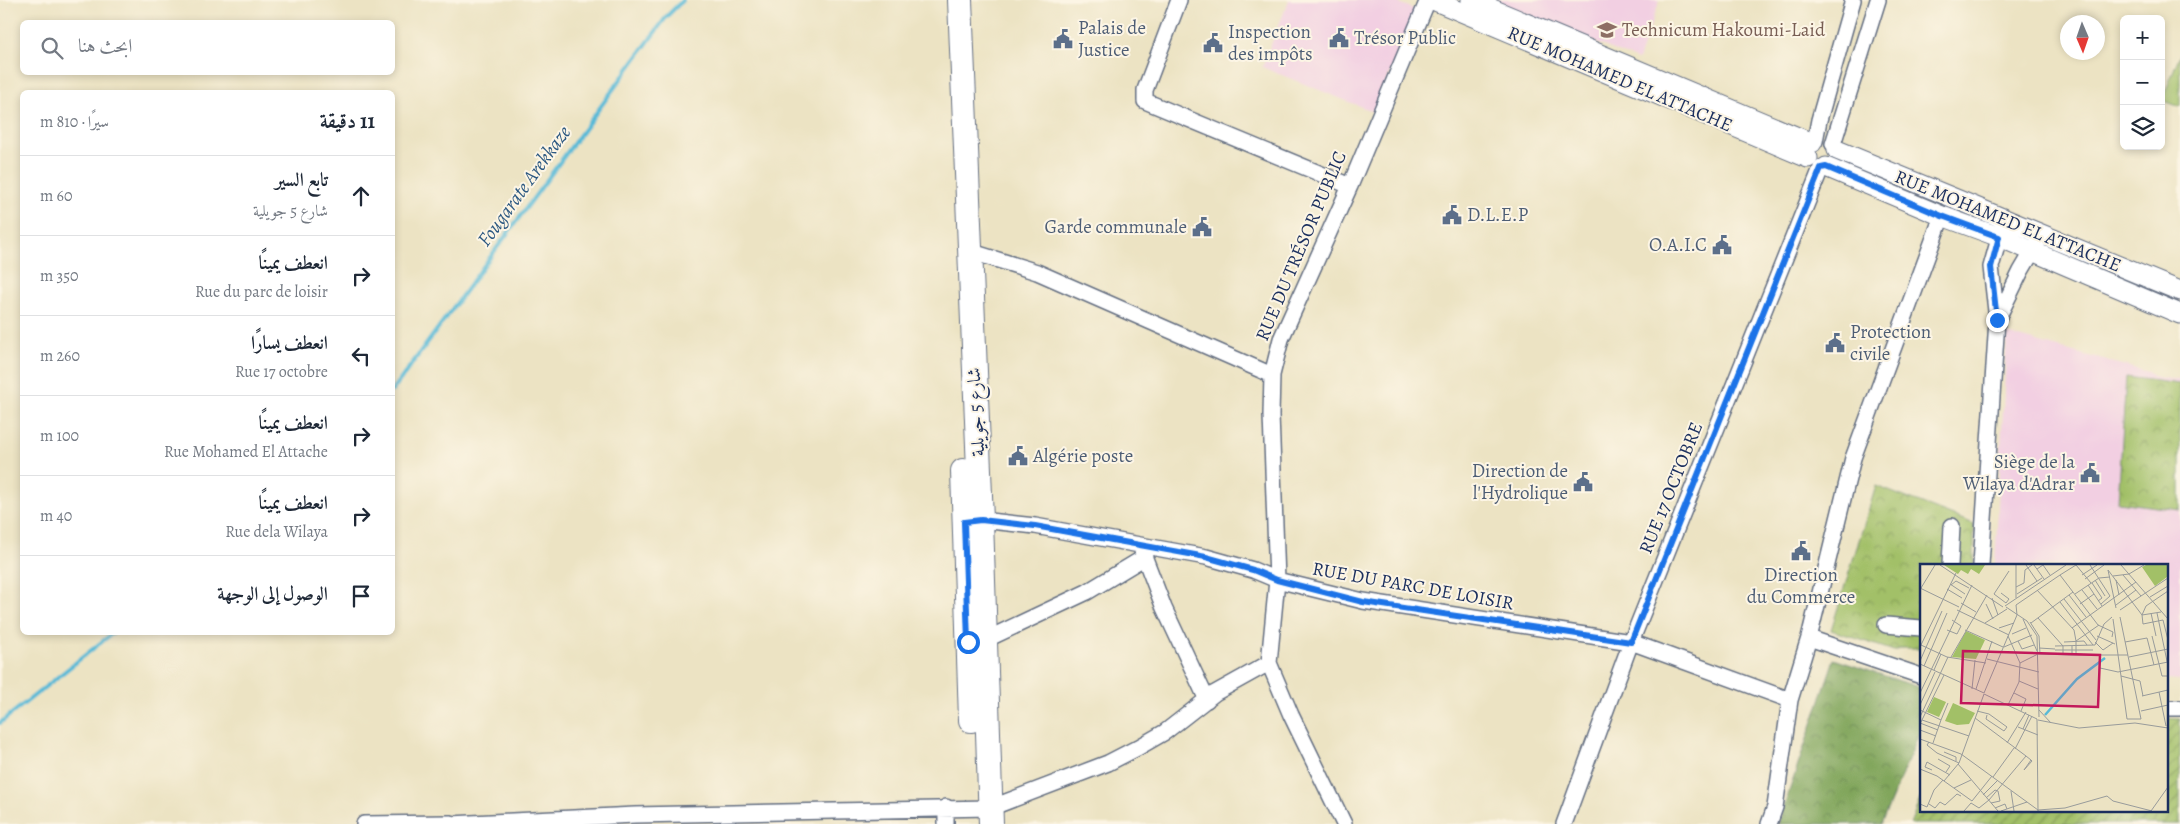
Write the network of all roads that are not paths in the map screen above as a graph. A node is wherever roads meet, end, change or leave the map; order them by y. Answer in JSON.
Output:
{"nodes":[{"id":1,"x":947,"y":0,"type":"edge"},
{"id":2,"x":960,"y":0,"type":"edge"},
{"id":3,"x":1180,"y":0,"type":"edge"},
{"id":4,"x":1428,"y":0,"type":"edge"},
{"id":5,"x":1432,"y":0,"type":"edge"},
{"id":6,"x":1471,"y":0,"type":"edge"},
{"id":7,"x":1853,"y":0,"type":"edge"},
{"id":8,"x":1878,"y":0,"type":"edge"},
{"id":9,"x":1503,"y":21,"type":"junction"},
{"id":10,"x":1835,"y":147,"type":"junction"},
{"id":11,"x":1816,"y":155,"type":"junction"},
{"id":12,"x":960,"y":171,"type":"junction"},
{"id":13,"x":1890,"y":172,"type":"junction"},
{"id":14,"x":1350,"y":186,"type":"junction"},
{"id":15,"x":1881,"y":190,"type":"junction"},
{"id":16,"x":1942,"y":216,"type":"junction"},
{"id":17,"x":2005,"y":219,"type":"junction"},
{"id":18,"x":2042,"y":234,"type":"junction"},
{"id":19,"x":1999,"y":237,"type":"junction"},
{"id":20,"x":969,"y":252,"type":"junction"},
{"id":21,"x":2033,"y":252,"type":"junction"},
{"id":22,"x":2180,"y":291,"type":"edge"},
{"id":23,"x":2180,"y":314,"type":"edge"},
{"id":24,"x":1997,"y":320,"type":"junction"},
{"id":25,"x":1272,"y":375,"type":"junction"},
{"id":26,"x":973,"y":521,"type":"junction"},
{"id":27,"x":1952,"y":526,"type":"dead end"},
{"id":28,"x":1142,"y":551,"type":"junction"},
{"id":29,"x":1950,"y":564,"type":"edge"},
{"id":30,"x":1981,"y":564,"type":"edge"},
{"id":31,"x":1277,"y":580,"type":"junction"},
{"id":32,"x":1886,"y":625,"type":"dead end"},
{"id":33,"x":1920,"y":628,"type":"edge"},
{"id":34,"x":1809,"y":638,"type":"junction"},
{"id":35,"x":985,"y":640,"type":"junction"},
{"id":36,"x":1631,"y":642,"type":"junction"},
{"id":37,"x":1269,"y":663,"type":"junction"},
{"id":38,"x":1920,"y":676,"type":"edge"},
{"id":39,"x":1207,"y":700,"type":"junction"},
{"id":40,"x":1790,"y":700,"type":"junction"},
{"id":41,"x":946,"y":807,"type":"junction"},
{"id":42,"x":983,"y":816,"type":"edge"},
{"id":43,"x":636,"y":819,"type":"edge"},
{"id":44,"x":724,"y":819,"type":"edge"},
{"id":45,"x":587,"y":821,"type":"edge"},
{"id":46,"x":451,"y":823,"type":"edge"},
{"id":47,"x":1343,"y":823,"type":"edge"},
{"id":48,"x":364,"y":824,"type":"edge"},
{"id":49,"x":384,"y":824,"type":"edge"},
{"id":50,"x":946,"y":824,"type":"edge"},
{"id":51,"x":1564,"y":824,"type":"edge"},
{"id":52,"x":1769,"y":824,"type":"edge"}],
"edges":[{"from":1,"to":12,"type":"main road","name":"شارع 5 جويلية"},
{"from":2,"to":12,"type":"main road","name":"شارع 5 جويلية"},
{"from":3,"to":14,"type":"street"},
{"from":4,"to":14,"type":"street","name":"RUE DU TRÉSOR PUBLIC"},
{"from":5,"to":9,"type":"street","name":"RUE MOHAMED EL ATTACHE"},
{"from":6,"to":9,"type":"street","name":"RUE MOHAMED EL ATTACHE"},
{"from":7,"to":11,"type":"street","name":"RUE 17 OCTOBRE"},
{"from":8,"to":10,"type":"street"},
{"from":9,"to":11,"type":"street","name":"RUE MOHAMED EL ATTACHE"},
{"from":10,"to":11,"type":"street"},
{"from":10,"to":13,"type":"street","name":"RUE MOHAMED EL ATTACHE"},
{"from":11,"to":15,"type":"street","name":"RUE MOHAMED EL ATTACHE"},
{"from":11,"to":36,"type":"street","name":"RUE 17 OCTOBRE"},
{"from":12,"to":20,"type":"main road","name":"شارع 5 جويلية"},
{"from":12,"to":26,"type":"main road","name":"شارع 5 جويلية"},
{"from":13,"to":15,"type":"street"},
{"from":13,"to":17,"type":"street","name":"RUE MOHAMED EL ATTACHE"},
{"from":14,"to":25,"type":"street","name":"RUE DU TRÉSOR PUBLIC"},
{"from":15,"to":16,"type":"street","name":"RUE MOHAMED EL ATTACHE"},
{"from":16,"to":19,"type":"street","name":"RUE MOHAMED EL ATTACHE"},
{"from":16,"to":34,"type":"street"},
{"from":17,"to":18,"type":"street","name":"RUE MOHAMED EL ATTACHE"},
{"from":17,"to":19,"type":"street"},
{"from":18,"to":21,"type":"street"},
{"from":18,"to":22,"type":"street","name":"RUE MOHAMED EL ATTACHE"},
{"from":19,"to":21,"type":"street","name":"RUE MOHAMED EL ATTACHE"},
{"from":19,"to":24,"type":"street"},
{"from":20,"to":25,"type":"street"},
{"from":20,"to":26,"type":"main road","name":"شارع 5 جويلية"},
{"from":21,"to":23,"type":"street","name":"RUE MOHAMED EL ATTACHE"},
{"from":21,"to":24,"type":"street"},
{"from":24,"to":30,"type":"street"},
{"from":25,"to":31,"type":"street","name":"RUE DU TRÉSOR PUBLIC"},
{"from":26,"to":28,"type":"street","name":"RUE DU PARC DE LOISIR"},
{"from":26,"to":35,"type":"main road","name":"شارع 5 جويلية"},
{"from":26,"to":42,"type":"main road","name":"شارع 5 جويلية"},
{"from":27,"to":29,"type":"street"},
{"from":28,"to":31,"type":"street","name":"RUE DU PARC DE LOISIR"},
{"from":28,"to":35,"type":"street"},
{"from":28,"to":39,"type":"street"},
{"from":31,"to":36,"type":"street","name":"RUE DU PARC DE LOISIR"},
{"from":31,"to":37,"type":"street","name":"RUE DU TRÉSOR PUBLIC"},
{"from":32,"to":33,"type":"street"},
{"from":34,"to":38,"type":"street"},
{"from":34,"to":40,"type":"street"},
{"from":35,"to":42,"type":"main road","name":"شارع 5 جويلية"},
{"from":36,"to":40,"type":"street","name":"RUE DU PARC DE LOISIR"},
{"from":36,"to":51,"type":"street","name":"RUE 17 OCTOBRE"},
{"from":37,"to":39,"type":"street"},
{"from":37,"to":47,"type":"street"},
{"from":39,"to":42,"type":"street"},
{"from":40,"to":52,"type":"street"},
{"from":41,"to":42,"type":"street"},
{"from":41,"to":44,"type":"street"},
{"from":41,"to":50,"type":"street"},
{"from":43,"to":44,"type":"street"},
{"from":43,"to":45,"type":"street"},
{"from":45,"to":46,"type":"street"},
{"from":46,"to":49,"type":"street"},
{"from":48,"to":49,"type":"street"}]}
